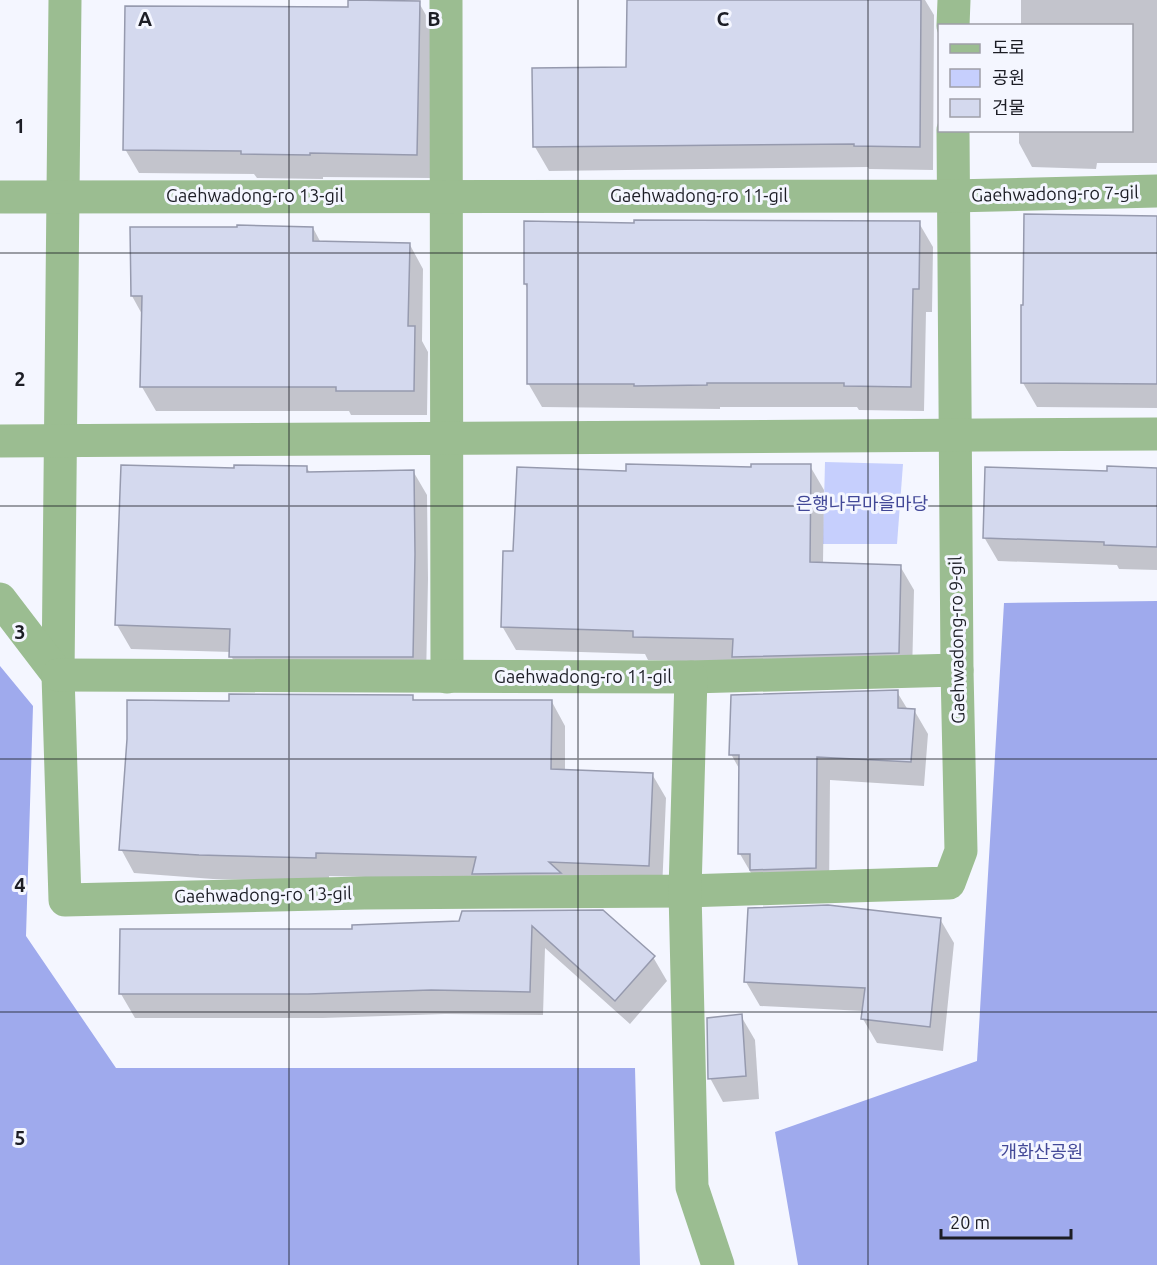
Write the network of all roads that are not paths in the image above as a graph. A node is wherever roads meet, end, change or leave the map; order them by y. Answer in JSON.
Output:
{"nodes":[{"id":1,"x":65,"y":0,"type":"edge"},
{"id":2,"x":446,"y":0,"type":"edge"},
{"id":3,"x":954,"y":0,"type":"edge"},
{"id":4,"x":953,"y":24,"type":"edge"},
{"id":5,"x":953,"y":132,"type":"edge"},
{"id":6,"x":1157,"y":191,"type":"edge"},
{"id":7,"x":447,"y":195,"type":"junction"},
{"id":8,"x":63,"y":196,"type":"junction"},
{"id":9,"x":952,"y":196,"type":"junction"},
{"id":10,"x":0,"y":197,"type":"edge"},
{"id":11,"x":1157,"y":434,"type":"edge"},
{"id":12,"x":955,"y":435,"type":"junction"},
{"id":13,"x":446,"y":439,"type":"junction"},
{"id":14,"x":0,"y":441,"type":"edge"},
{"id":15,"x":60,"y":441,"type":"junction"},
{"id":16,"x":0,"y":599,"type":"edge"},
{"id":17,"x":957,"y":670,"type":"junction"},
{"id":18,"x":58,"y":675,"type":"junction"},
{"id":19,"x":447,"y":676,"type":"junction"},
{"id":20,"x":691,"y":677,"type":"junction"},
{"id":21,"x":685,"y":891,"type":"junction"},
{"id":22,"x":718,"y":1265,"type":"edge"}],
"edges":[{"from":1,"to":8,"type":"street","name":"Gaehwadong-ro 13-gil"},
{"from":2,"to":7,"type":"street"},
{"from":3,"to":4,"type":"street"},
{"from":5,"to":9,"type":"street","name":"Gaehwadong-ro 9-gil"},
{"from":6,"to":9,"type":"street","name":"Gaehwadong-ro 7-gil"},
{"from":7,"to":8,"type":"street","name":"Gaehwadong-ro 13-gil"},
{"from":7,"to":9,"type":"street","name":"Gaehwadong-ro 11-gil"},
{"from":7,"to":13,"type":"street"},
{"from":8,"to":10,"type":"street","name":"Gaehwadong-ro 13-gil"},
{"from":8,"to":15,"type":"street","name":"Gaehwadong-ro 13-gil"},
{"from":9,"to":12,"type":"street","name":"Gaehwadong-ro 9-gil"},
{"from":11,"to":12,"type":"street"},
{"from":12,"to":13,"type":"street"},
{"from":12,"to":17,"type":"street","name":"Gaehwadong-ro 9-gil"},
{"from":13,"to":15,"type":"street"},
{"from":13,"to":19,"type":"street"},
{"from":14,"to":15,"type":"street"},
{"from":15,"to":18,"type":"street","name":"Gaehwadong-ro 13-gil"},
{"from":16,"to":18,"type":"street"},
{"from":17,"to":20,"type":"street","name":"Gaehwadong-ro 11-gil"},
{"from":17,"to":21,"type":"street","name":"Gaehwadong-ro 9-gil"},
{"from":18,"to":19,"type":"street"},
{"from":18,"to":21,"type":"street","name":"Gaehwadong-ro 13-gil"},
{"from":19,"to":20,"type":"street","name":"Gaehwadong-ro 11-gil"},
{"from":20,"to":21,"type":"street"},
{"from":21,"to":22,"type":"street"}]}
